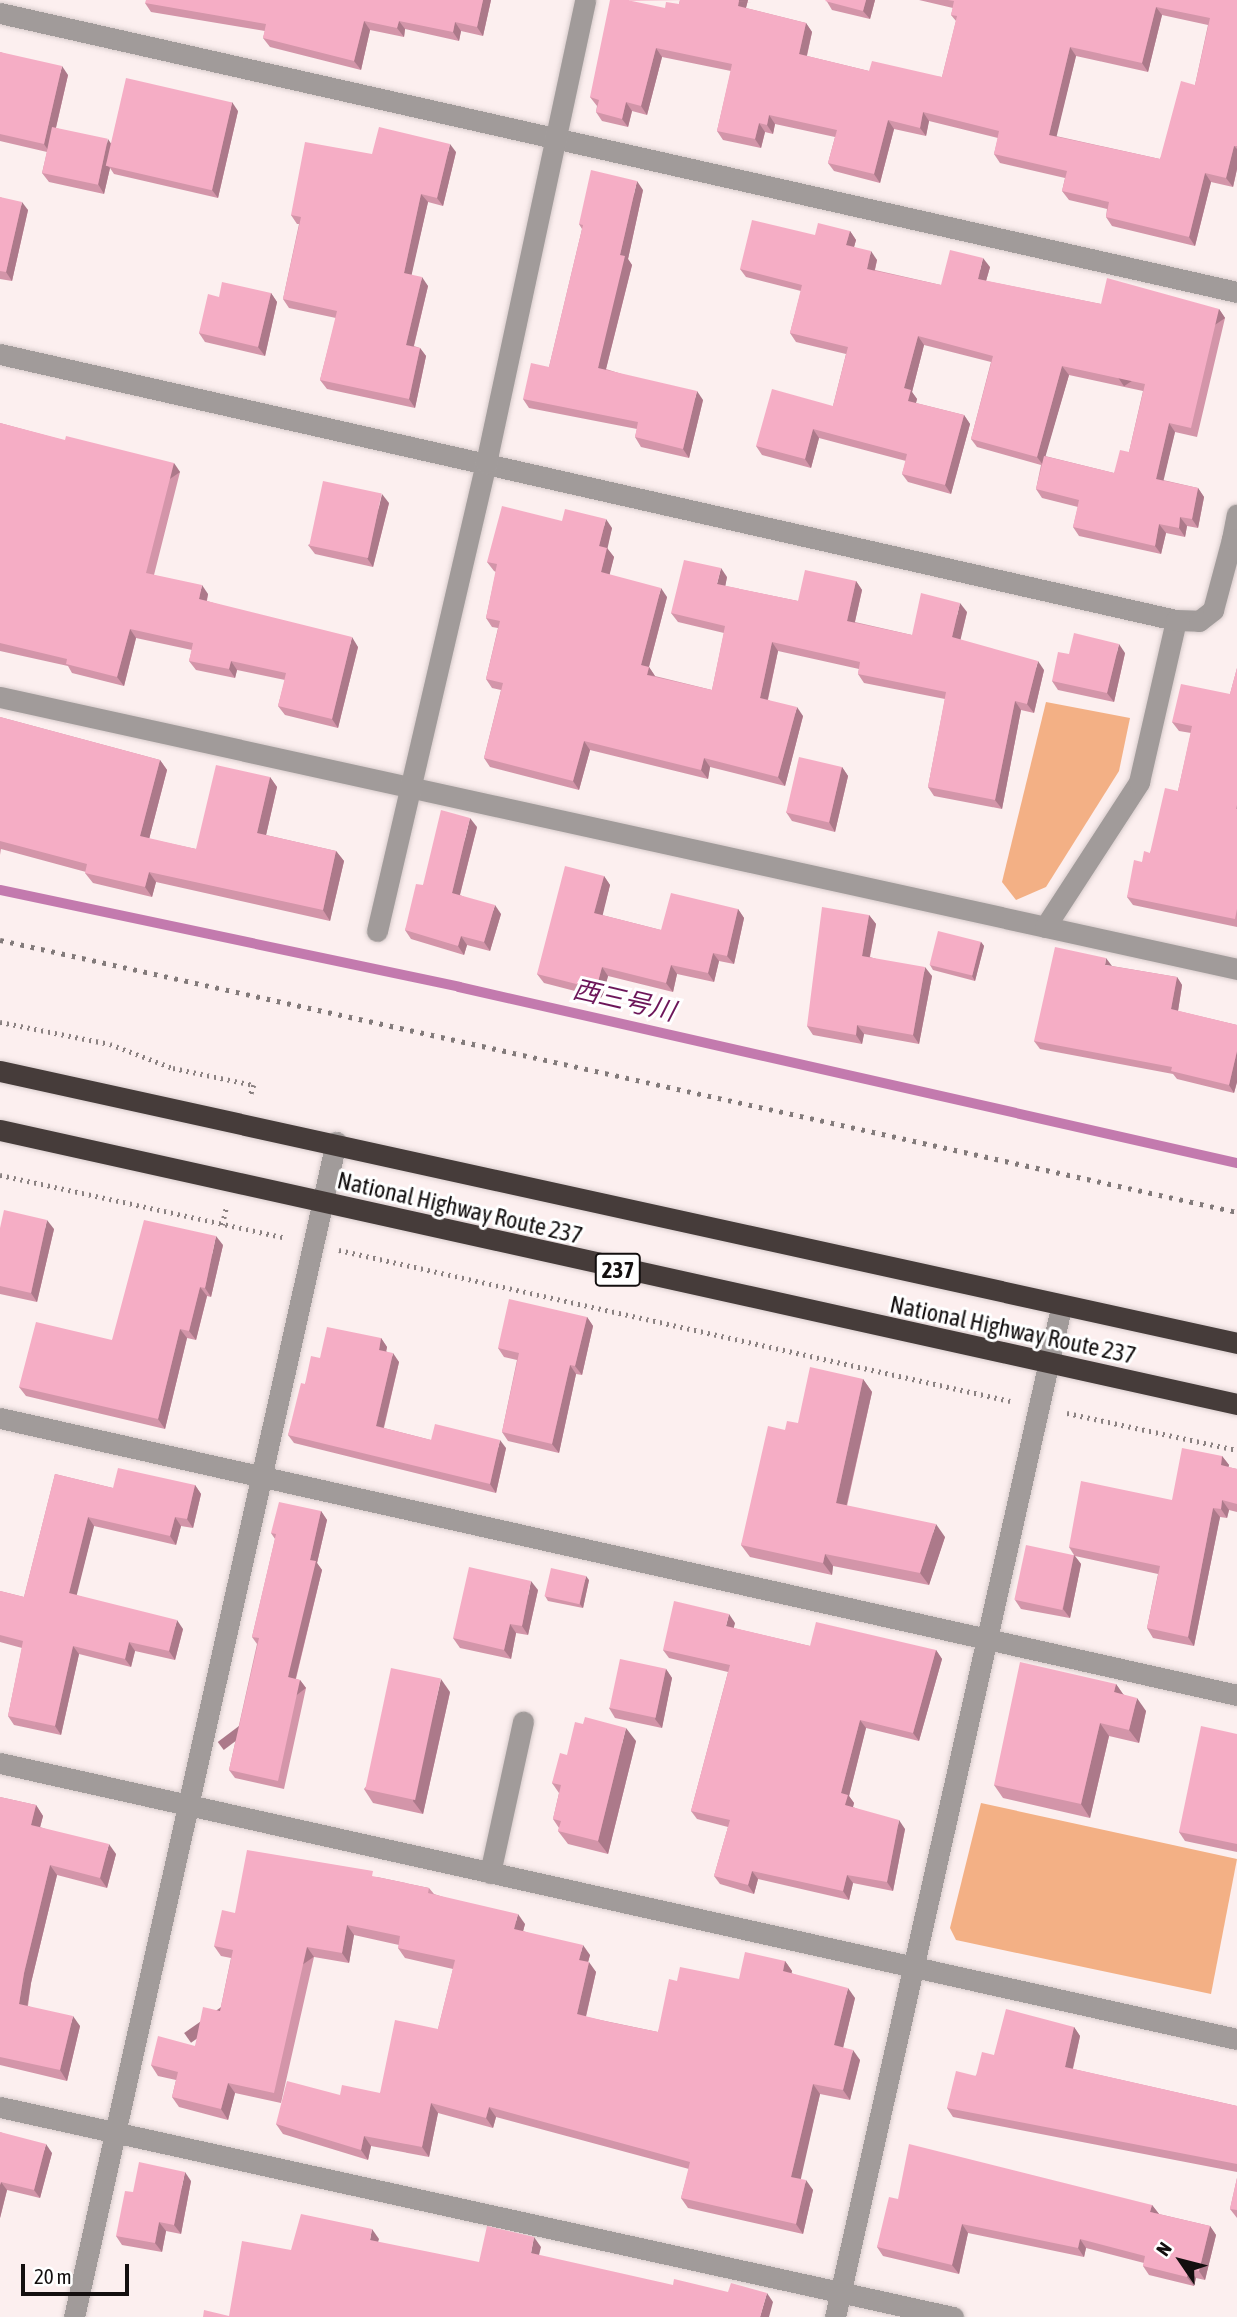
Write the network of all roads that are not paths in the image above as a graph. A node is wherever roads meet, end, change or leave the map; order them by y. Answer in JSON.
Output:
{"nodes":[{"id":1,"x":585,"y":0,"type":"edge"},
{"id":2,"x":0,"y":13,"type":"edge"},
{"id":3,"x":555,"y":137,"type":"junction"},
{"id":4,"x":1237,"y":292,"type":"edge"},
{"id":5,"x":0,"y":354,"type":"edge"},
{"id":6,"x":486,"y":463,"type":"junction"},
{"id":7,"x":1237,"y":514,"type":"edge"},
{"id":8,"x":1234,"y":540,"type":"edge"},
{"id":9,"x":1176,"y":620,"type":"junction"},
{"id":10,"x":0,"y":697,"type":"edge"},
{"id":11,"x":410,"y":788,"type":"junction"},
{"id":12,"x":1045,"y":927,"type":"junction"},
{"id":13,"x":377,"y":931,"type":"dead end"},
{"id":14,"x":1237,"y":969,"type":"edge"},
{"id":15,"x":0,"y":1071,"type":"edge"},
{"id":16,"x":0,"y":1130,"type":"edge"},
{"id":17,"x":336,"y":1142,"type":"junction"},
{"id":18,"x":322,"y":1204,"type":"junction"},
{"id":19,"x":1061,"y":1308,"type":"junction"},
{"id":20,"x":1237,"y":1343,"type":"edge"},
{"id":21,"x":1049,"y":1366,"type":"junction"},
{"id":22,"x":1237,"y":1404,"type":"edge"},
{"id":23,"x":0,"y":1418,"type":"edge"},
{"id":24,"x":260,"y":1479,"type":"junction"},
{"id":25,"x":990,"y":1643,"type":"junction"},
{"id":26,"x":1237,"y":1695,"type":"edge"},
{"id":27,"x":523,"y":1722,"type":"dead end"},
{"id":28,"x":0,"y":1763,"type":"edge"},
{"id":29,"x":186,"y":1806,"type":"junction"},
{"id":30,"x":490,"y":1873,"type":"junction"},
{"id":31,"x":916,"y":1968,"type":"junction"},
{"id":32,"x":1237,"y":2039,"type":"edge"},
{"id":33,"x":0,"y":2107,"type":"edge"},
{"id":34,"x":114,"y":2133,"type":"junction"},
{"id":35,"x":841,"y":2293,"type":"junction"},
{"id":36,"x":74,"y":2317,"type":"edge"},
{"id":37,"x":835,"y":2317,"type":"edge"},
{"id":38,"x":953,"y":2317,"type":"edge"}],
"edges":[{"from":1,"to":3,"type":"street"},
{"from":2,"to":3,"type":"street"},
{"from":3,"to":4,"type":"street"},
{"from":3,"to":6,"type":"street"},
{"from":5,"to":6,"type":"street"},
{"from":6,"to":9,"type":"street"},
{"from":6,"to":11,"type":"street"},
{"from":7,"to":8,"type":"street"},
{"from":8,"to":9,"type":"street"},
{"from":9,"to":12,"type":"street"},
{"from":10,"to":11,"type":"street"},
{"from":11,"to":12,"type":"street"},
{"from":11,"to":13,"type":"street"},
{"from":12,"to":14,"type":"street"},
{"from":15,"to":17,"type":"highway","name":"National Highway Route 237"},
{"from":16,"to":18,"type":"highway","name":"National Highway Route 237","number":"237"},
{"from":17,"to":18,"type":"street"},
{"from":17,"to":19,"type":"highway","name":"National Highway Route 237"},
{"from":18,"to":21,"type":"highway","name":"National Highway Route 237","number":"237"},
{"from":18,"to":24,"type":"street"},
{"from":19,"to":20,"type":"highway","name":"National Highway Route 237"},
{"from":19,"to":21,"type":"street"},
{"from":21,"to":22,"type":"highway","name":"National Highway Route 237","number":"237"},
{"from":21,"to":25,"type":"street"},
{"from":23,"to":24,"type":"street"},
{"from":24,"to":25,"type":"street"},
{"from":24,"to":29,"type":"street"},
{"from":25,"to":26,"type":"street"},
{"from":25,"to":31,"type":"street"},
{"from":27,"to":30,"type":"street"},
{"from":28,"to":29,"type":"street"},
{"from":29,"to":30,"type":"street"},
{"from":29,"to":34,"type":"street"},
{"from":30,"to":31,"type":"street"},
{"from":31,"to":32,"type":"street"},
{"from":31,"to":35,"type":"street"},
{"from":33,"to":34,"type":"street"},
{"from":34,"to":35,"type":"street"},
{"from":34,"to":36,"type":"street"},
{"from":35,"to":37,"type":"street"},
{"from":35,"to":38,"type":"street"}]}
